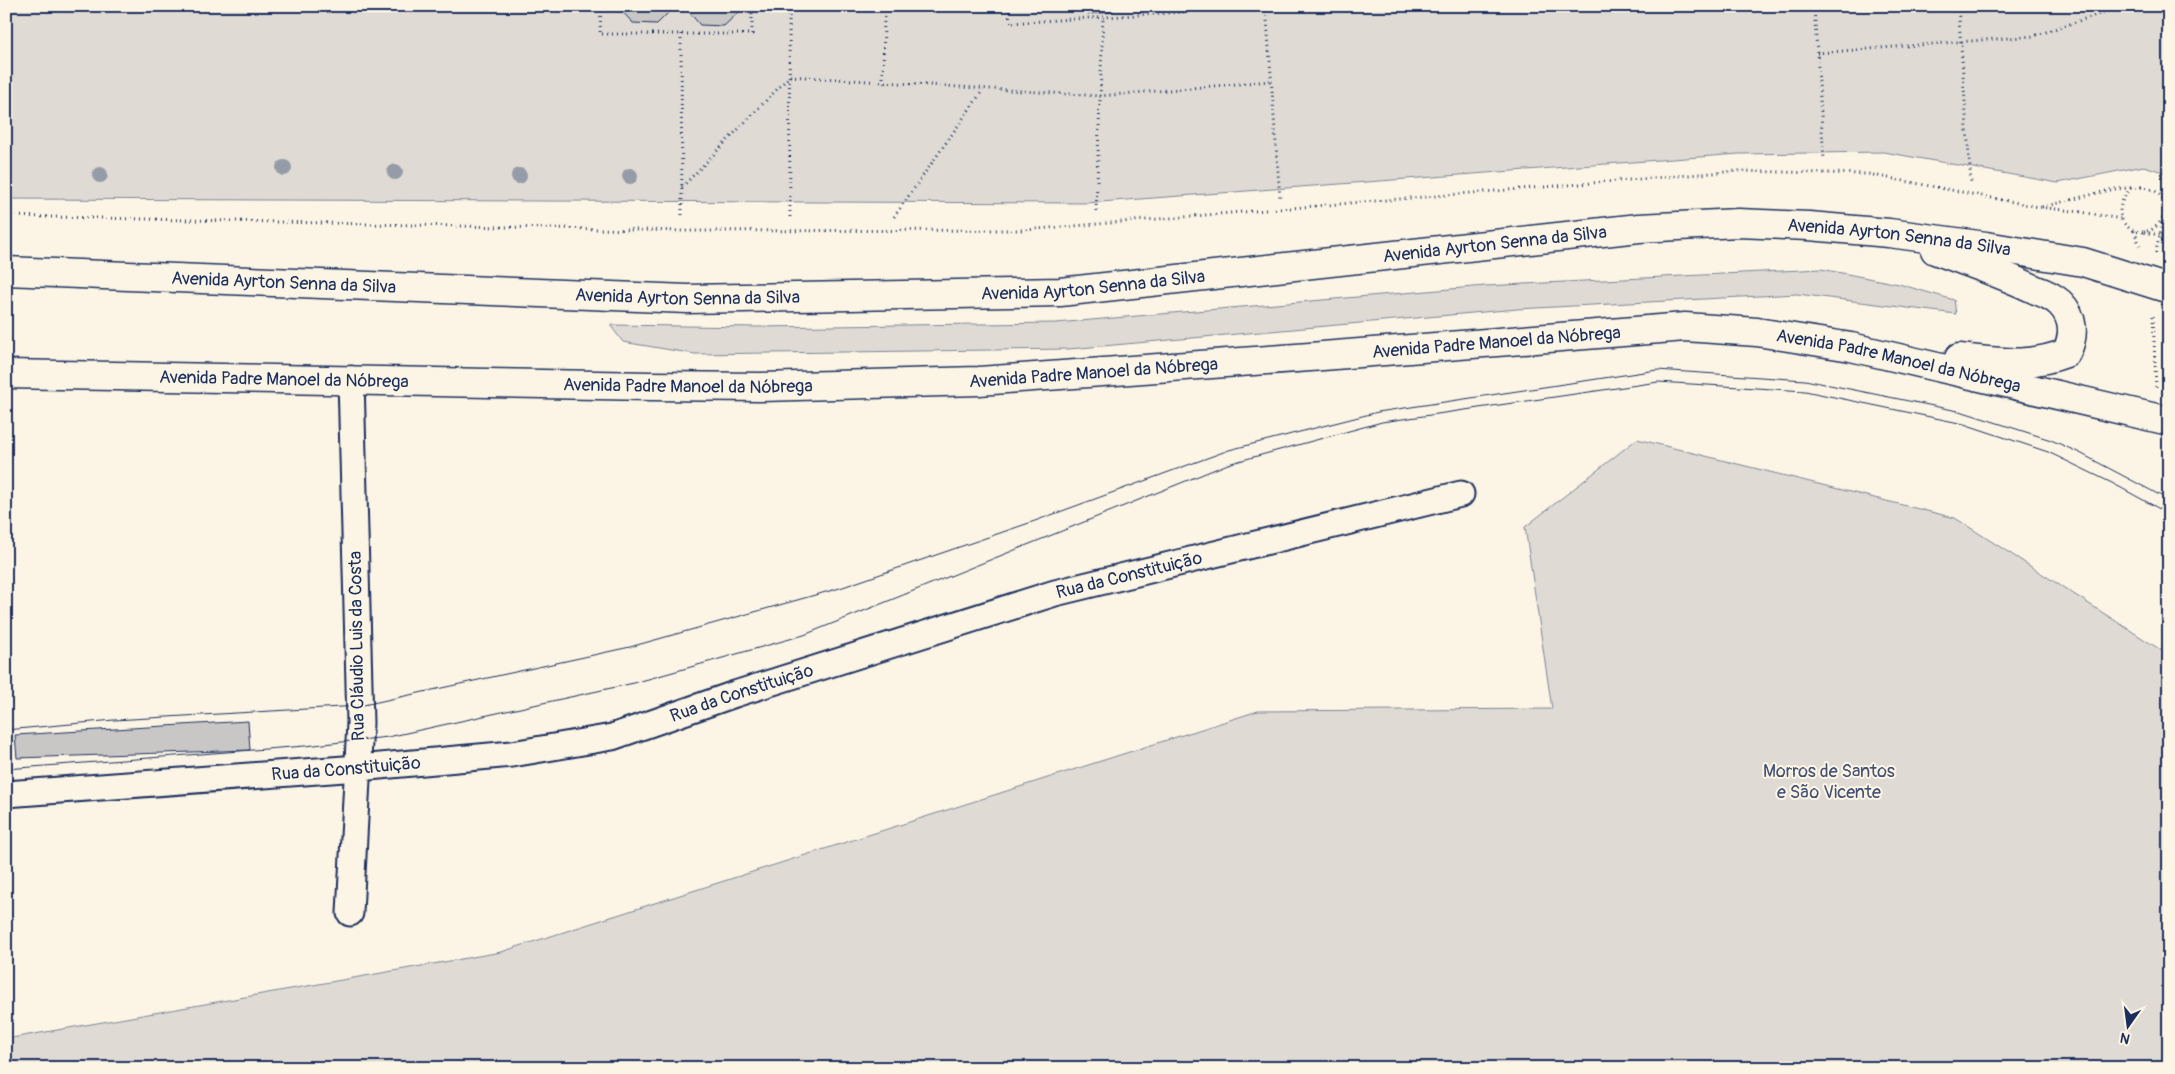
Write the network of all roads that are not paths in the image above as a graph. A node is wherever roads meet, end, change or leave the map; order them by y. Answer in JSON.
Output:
{"nodes":[{"id":1,"x":1889,"y":233,"type":"junction"},
{"id":2,"x":6,"y":271,"type":"edge"},
{"id":3,"x":2160,"y":286,"type":"edge"},
{"id":4,"x":1851,"y":347,"type":"junction"},
{"id":5,"x":6,"y":374,"type":"edge"},
{"id":6,"x":351,"y":379,"type":"junction"},
{"id":7,"x":2163,"y":420,"type":"edge"},
{"id":8,"x":1461,"y":494,"type":"dead end"},
{"id":9,"x":358,"y":768,"type":"junction"},
{"id":10,"x":6,"y":794,"type":"edge"},
{"id":11,"x":350,"y":912,"type":"dead end"}],
"edges":[{"from":1,"to":2,"type":"main road","name":"Avenida Ayrton Senna da Silva"},
{"from":1,"to":3,"type":"main road","name":"Avenida Ayrton Senna da Silva"},
{"from":1,"to":4,"type":"main road"},
{"from":4,"to":6,"type":"main road","name":"Avenida Padre Manoel da Nóbrega"},
{"from":4,"to":7,"type":"main road","name":"Avenida Padre Manoel da Nóbrega"},
{"from":5,"to":6,"type":"main road","name":"Avenida Padre Manoel da Nóbrega"},
{"from":6,"to":9,"type":"street","name":"Rua Cláudio Luis da Costa"},
{"from":8,"to":9,"type":"street","name":"Rua da Constituição"},
{"from":9,"to":10,"type":"street","name":"Rua da Constituição"},
{"from":9,"to":11,"type":"street","name":"Rua Cláudio Luis da Costa"}]}
